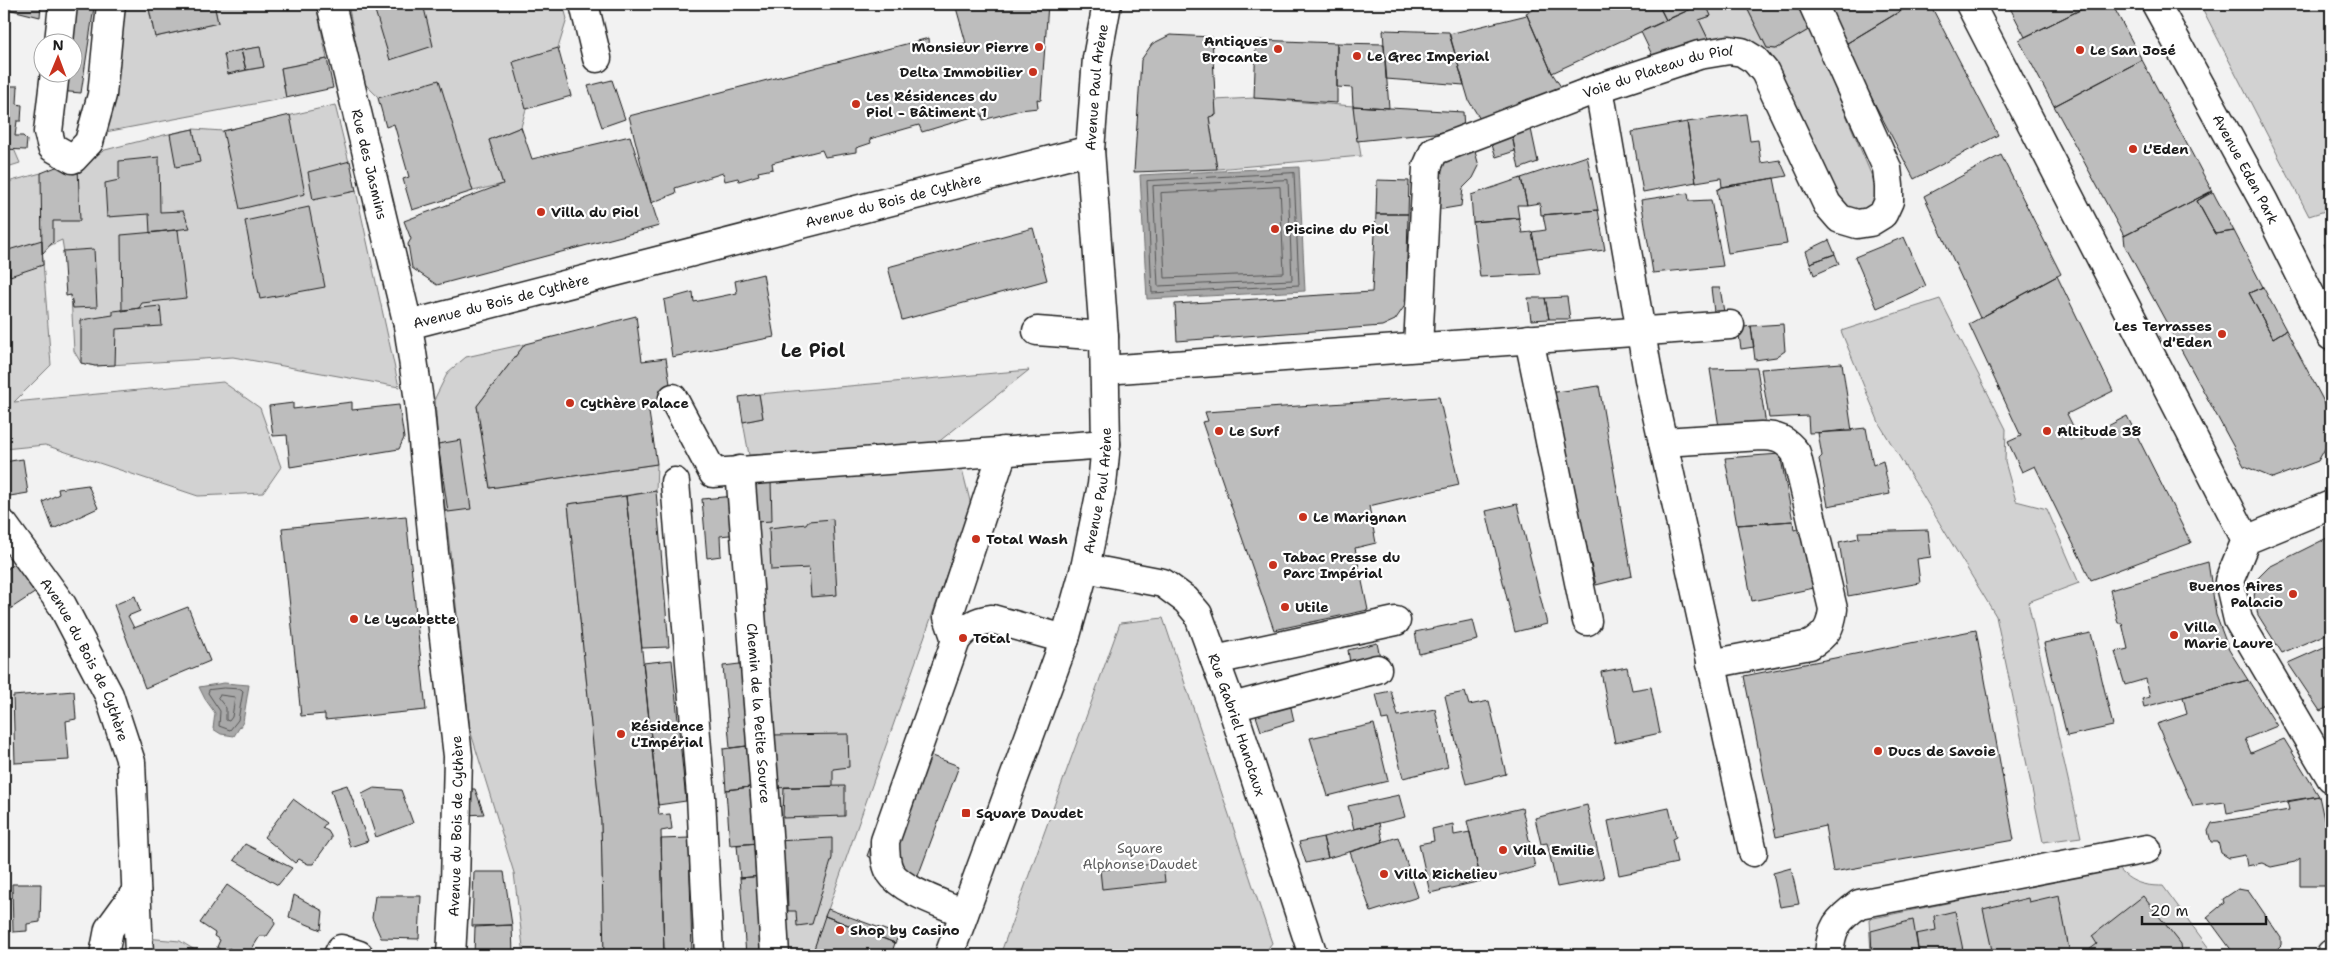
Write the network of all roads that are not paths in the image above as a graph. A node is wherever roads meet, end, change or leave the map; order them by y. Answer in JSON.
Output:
{"nodes":[{"id":1,"x":63,"y":4,"type":"edge"},
{"id":2,"x":111,"y":4,"type":"edge"},
{"id":3,"x":332,"y":4,"type":"edge"},
{"id":4,"x":584,"y":4,"type":"edge"},
{"id":5,"x":1107,"y":4,"type":"edge"},
{"id":6,"x":1813,"y":4,"type":"edge"},
{"id":7,"x":1970,"y":4,"type":"edge"},
{"id":8,"x":2156,"y":4,"type":"edge"},
{"id":9,"x":60,"y":32,"type":"edge"},
{"id":10,"x":597,"y":58,"type":"dead end"},
{"id":11,"x":54,"y":82,"type":"edge"},
{"id":12,"x":1599,"y":88,"type":"junction"},
{"id":13,"x":1090,"y":150,"type":"junction"},
{"id":14,"x":408,"y":325,"type":"junction"},
{"id":15,"x":1730,"y":325,"type":"dead end"},
{"id":16,"x":1037,"y":331,"type":"dead end"},
{"id":17,"x":1640,"y":331,"type":"junction"},
{"id":18,"x":1104,"y":336,"type":"junction"},
{"id":19,"x":2331,"y":336,"type":"edge"},
{"id":20,"x":1529,"y":339,"type":"junction"},
{"id":21,"x":1418,"y":347,"type":"junction"},
{"id":22,"x":1105,"y":370,"type":"junction"},
{"id":23,"x":674,"y":398,"type":"dead end"},
{"id":24,"x":1663,"y":442,"type":"junction"},
{"id":25,"x":1106,"y":444,"type":"junction"},
{"id":26,"x":1003,"y":452,"type":"junction"},
{"id":27,"x":740,"y":470,"type":"junction"},
{"id":28,"x":676,"y":482,"type":"dead end"},
{"id":29,"x":2331,"y":505,"type":"edge"},
{"id":30,"x":4,"y":525,"type":"edge"},
{"id":31,"x":2246,"y":540,"type":"junction"},
{"id":32,"x":1085,"y":568,"type":"junction"},
{"id":33,"x":1396,"y":621,"type":"dead end"},
{"id":34,"x":1587,"y":621,"type":"dead end"},
{"id":35,"x":1064,"y":639,"type":"junction"},
{"id":36,"x":956,"y":640,"type":"junction"},
{"id":37,"x":1214,"y":660,"type":"junction"},
{"id":38,"x":1711,"y":664,"type":"junction"},
{"id":39,"x":1377,"y":669,"type":"dead end"},
{"id":40,"x":1232,"y":707,"type":"junction"},
{"id":41,"x":2331,"y":778,"type":"edge"},
{"id":42,"x":2147,"y":849,"type":"dead end"},
{"id":43,"x":1753,"y":852,"type":"dead end"},
{"id":44,"x":136,"y":892,"type":"junction"},
{"id":45,"x":964,"y":913,"type":"junction"},
{"id":46,"x":104,"y":955,"type":"edge"},
{"id":47,"x":140,"y":955,"type":"edge"},
{"id":48,"x":338,"y":955,"type":"edge"},
{"id":49,"x":359,"y":955,"type":"edge"},
{"id":50,"x":451,"y":955,"type":"edge"},
{"id":51,"x":709,"y":955,"type":"edge"},
{"id":52,"x":775,"y":955,"type":"edge"},
{"id":53,"x":949,"y":955,"type":"edge"},
{"id":54,"x":1313,"y":955,"type":"edge"},
{"id":55,"x":1829,"y":955,"type":"edge"}],
"edges":[{"from":1,"to":9,"type":"street"},
{"from":2,"to":11,"type":"street"},
{"from":3,"to":14,"type":"street","name":"Rue des Jasmins"},
{"from":4,"to":10,"type":"street"},
{"from":5,"to":13,"type":"street","name":"Avenue Paul Arène"},
{"from":6,"to":12,"type":"street","name":"Voie du Plateau du Piol"},
{"from":7,"to":31,"type":"street"},
{"from":8,"to":19,"type":"street","name":"Avenue Eden Park"},
{"from":12,"to":17,"type":"street"},
{"from":12,"to":21,"type":"street","name":"Voie du Plateau du Piol"},
{"from":13,"to":14,"type":"street","name":"Avenue du Bois de Cythère"},
{"from":13,"to":18,"type":"street","name":"Avenue Paul Arène"},
{"from":14,"to":50,"type":"street","name":"Avenue du Bois de Cythère"},
{"from":15,"to":17,"type":"street"},
{"from":16,"to":18,"type":"street"},
{"from":17,"to":20,"type":"street"},
{"from":17,"to":24,"type":"street"},
{"from":18,"to":22,"type":"street","name":"Avenue Paul Arène"},
{"from":20,"to":21,"type":"street"},
{"from":20,"to":34,"type":"street"},
{"from":21,"to":22,"type":"street"},
{"from":22,"to":25,"type":"street","name":"Avenue Paul Arène"},
{"from":23,"to":27,"type":"street"},
{"from":24,"to":38,"type":"street"},
{"from":24,"to":38,"type":"street"},
{"from":25,"to":26,"type":"street"},
{"from":25,"to":32,"type":"street","name":"Avenue Paul Arène"},
{"from":26,"to":27,"type":"street"},
{"from":26,"to":36,"type":"street"},
{"from":27,"to":52,"type":"street","name":"Chemin de la Petite Source"},
{"from":28,"to":51,"type":"street"},
{"from":29,"to":31,"type":"street"},
{"from":30,"to":44,"type":"street","name":"Avenue du Bois de Cythère"},
{"from":31,"to":41,"type":"street"},
{"from":32,"to":35,"type":"street","name":"Avenue Paul Arène"},
{"from":32,"to":37,"type":"street","name":"Rue Gabriel Hanotaux"},
{"from":33,"to":37,"type":"street"},
{"from":35,"to":36,"type":"street"},
{"from":35,"to":45,"type":"street","name":"Avenue Paul Arène"},
{"from":36,"to":45,"type":"street"},
{"from":37,"to":40,"type":"street","name":"Rue Gabriel Hanotaux"},
{"from":38,"to":43,"type":"street"},
{"from":39,"to":40,"type":"street"},
{"from":40,"to":54,"type":"street","name":"Rue Gabriel Hanotaux"},
{"from":42,"to":55,"type":"street"},
{"from":44,"to":46,"type":"street"},
{"from":44,"to":47,"type":"street","name":"Avenue du Bois de Cythère"},
{"from":45,"to":53,"type":"street","name":"Avenue Paul Arène"},
{"from":48,"to":49,"type":"street"}]}
